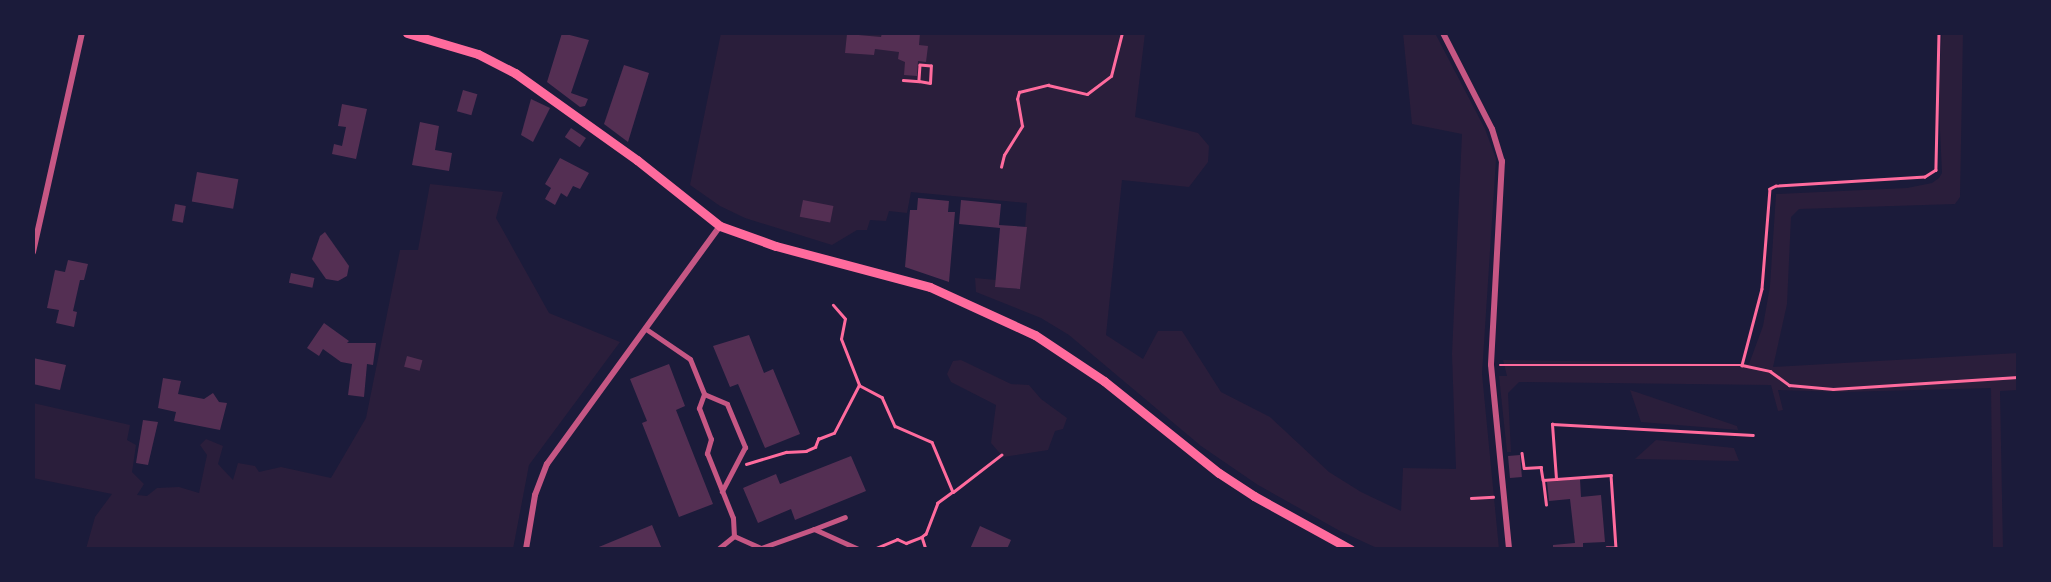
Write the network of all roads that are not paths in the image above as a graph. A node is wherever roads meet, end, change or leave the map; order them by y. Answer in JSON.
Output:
{"nodes":[{"id":1,"x":82,"y":33,"type":"edge"},
{"id":2,"x":407,"y":33,"type":"edge"},
{"id":3,"x":1443,"y":33,"type":"edge"},
{"id":4,"x":720,"y":226,"type":"junction"},
{"id":5,"x":33,"y":252,"type":"edge"},
{"id":6,"x":646,"y":329,"type":"junction"},
{"id":7,"x":704,"y":394,"type":"junction"},
{"id":8,"x":722,"y":491,"type":"junction"},
{"id":9,"x":845,"y":517,"type":"dead end"},
{"id":10,"x":814,"y":530,"type":"junction"},
{"id":11,"x":734,"y":536,"type":"junction"},
{"id":12,"x":526,"y":549,"type":"edge"},
{"id":13,"x":719,"y":549,"type":"edge"},
{"id":14,"x":858,"y":549,"type":"edge"},
{"id":15,"x":1350,"y":549,"type":"edge"},
{"id":16,"x":1509,"y":549,"type":"edge"}],
"edges":[{"from":1,"to":5,"type":"street"},
{"from":2,"to":4,"type":"main road"},
{"from":3,"to":16,"type":"street"},
{"from":4,"to":6,"type":"street"},
{"from":4,"to":15,"type":"main road"},
{"from":6,"to":7,"type":"street"},
{"from":6,"to":12,"type":"street"},
{"from":7,"to":8,"type":"street"},
{"from":7,"to":8,"type":"street"},
{"from":8,"to":11,"type":"street"},
{"from":9,"to":10,"type":"street"},
{"from":10,"to":11,"type":"street"},
{"from":10,"to":14,"type":"street"},
{"from":11,"to":13,"type":"street"}]}
